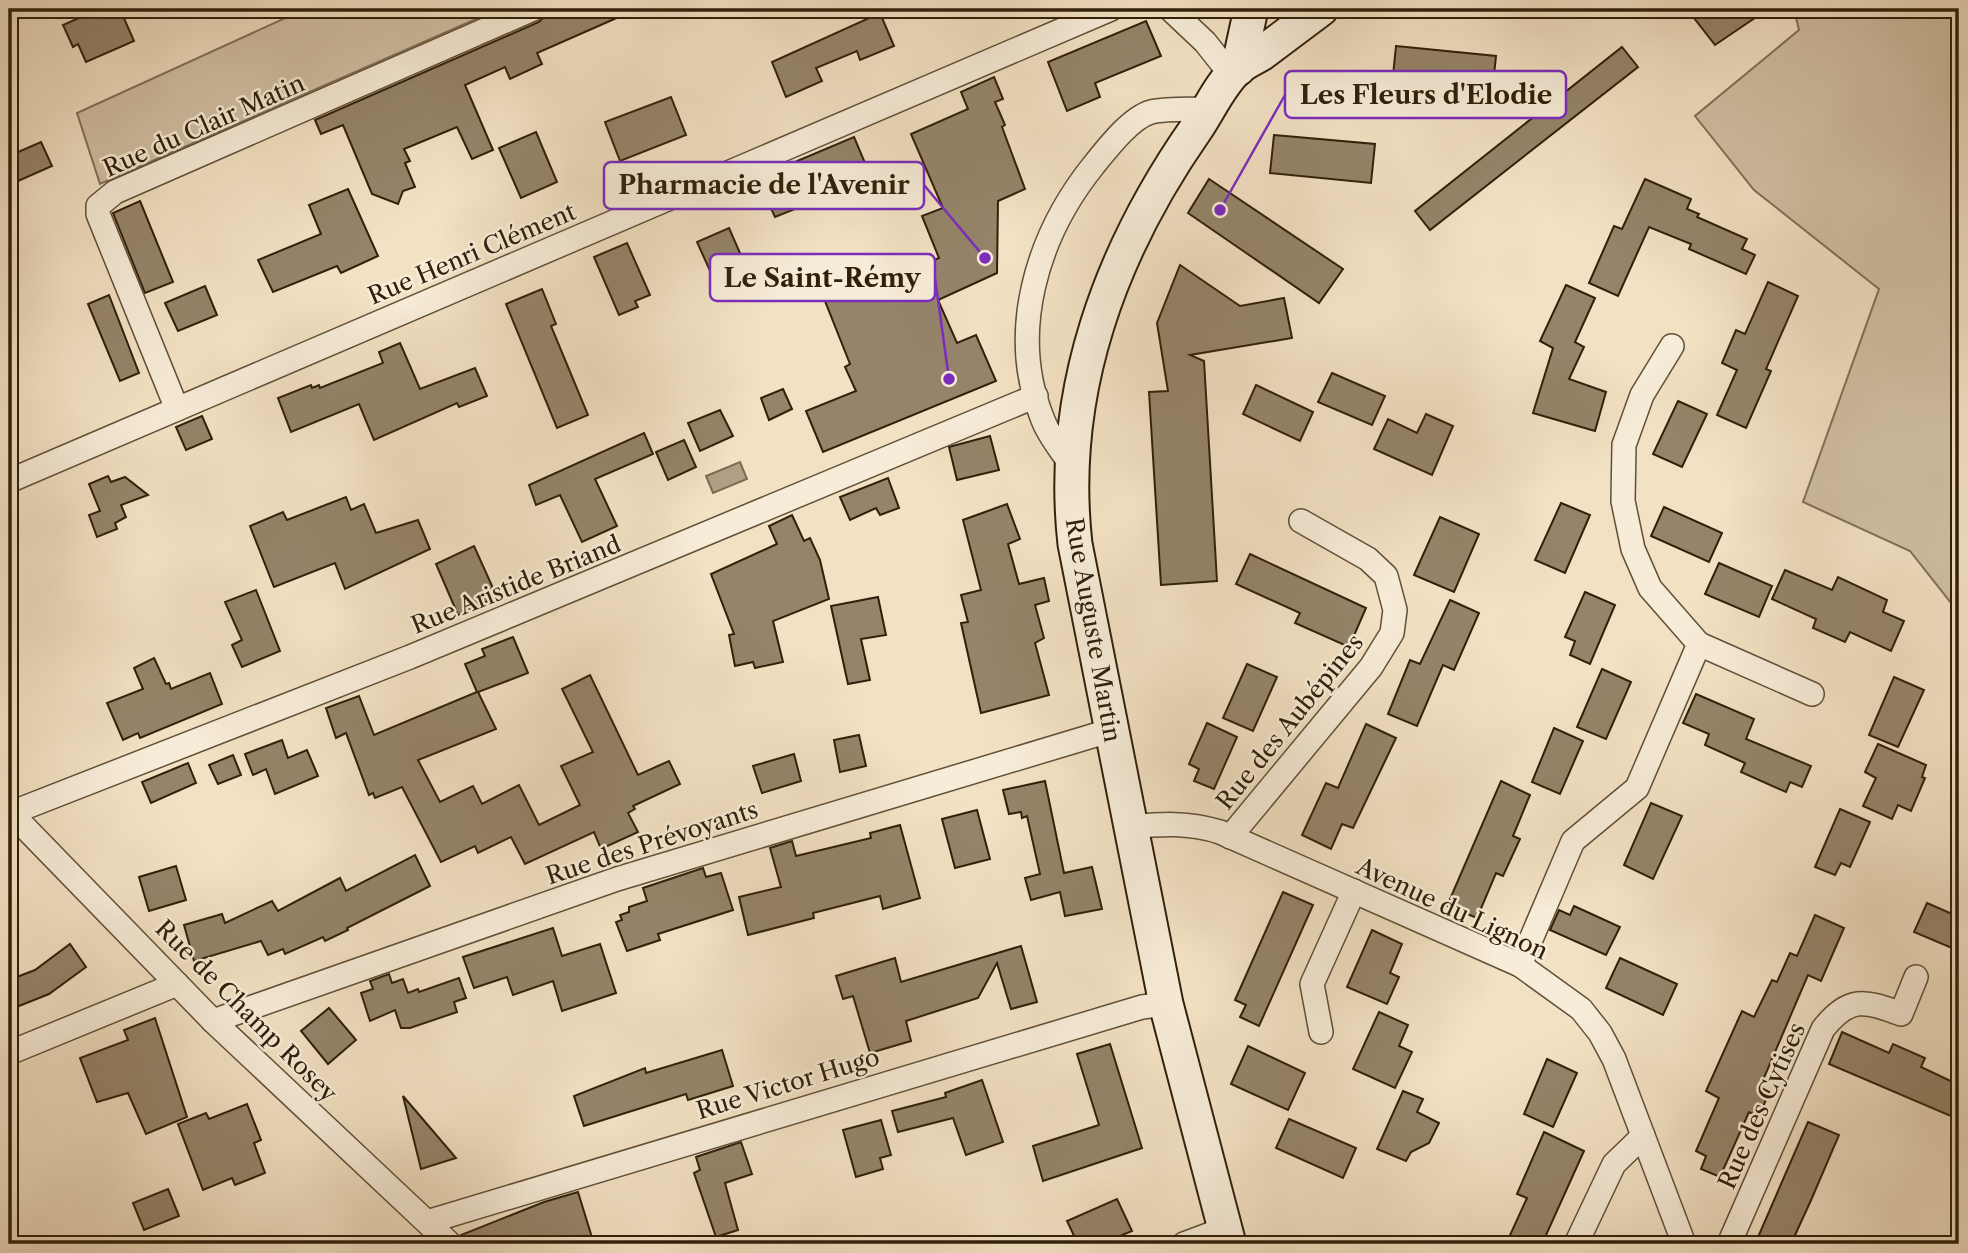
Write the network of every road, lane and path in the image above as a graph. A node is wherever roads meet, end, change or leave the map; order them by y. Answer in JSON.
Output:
{"nodes":[{"id":1,"x":533,"y":9,"type":"edge"},
{"id":2,"x":1111,"y":9,"type":"edge"},
{"id":3,"x":1170,"y":9,"type":"edge"},
{"id":4,"x":1251,"y":9,"type":"edge"},
{"id":5,"x":1292,"y":9,"type":"edge"},
{"id":6,"x":1321,"y":9,"type":"edge"},
{"id":7,"x":1243,"y":66,"type":"junction"},
{"id":8,"x":1210,"y":109,"type":"junction"},
{"id":9,"x":1672,"y":346,"type":"dead end"},
{"id":10,"x":1036,"y":396,"type":"junction"},
{"id":11,"x":177,"y":409,"type":"junction"},
{"id":12,"x":1071,"y":465,"type":"junction"},
{"id":13,"x":9,"y":481,"type":"edge"},
{"id":14,"x":1301,"y":521,"type":"dead end"},
{"id":15,"x":1699,"y":644,"type":"junction"},
{"id":16,"x":1812,"y":694,"type":"dead end"},
{"id":17,"x":1112,"y":730,"type":"junction"},
{"id":18,"x":10,"y":812,"type":"edge"},
{"id":19,"x":1129,"y":827,"type":"junction"},
{"id":20,"x":1230,"y":837,"type":"junction"},
{"id":21,"x":1354,"y":891,"type":"junction"},
{"id":22,"x":1520,"y":965,"type":"junction"},
{"id":23,"x":1916,"y":977,"type":"dead end"},
{"id":24,"x":177,"y":984,"type":"junction"},
{"id":25,"x":1167,"y":1004,"type":"junction"},
{"id":26,"x":213,"y":1021,"type":"junction"},
{"id":27,"x":1321,"y":1032,"type":"dead end"},
{"id":28,"x":9,"y":1053,"type":"edge"},
{"id":29,"x":1643,"y":1136,"type":"junction"},
{"id":30,"x":427,"y":1222,"type":"junction"},
{"id":31,"x":1227,"y":1237,"type":"edge"},
{"id":32,"x":450,"y":1244,"type":"edge"},
{"id":33,"x":1184,"y":1244,"type":"edge"},
{"id":34,"x":1576,"y":1244,"type":"edge"},
{"id":35,"x":1685,"y":1244,"type":"edge"},
{"id":36,"x":1729,"y":1244,"type":"edge"}],
"edges":[{"from":1,"to":11,"type":"street","name":"Rue du Clair Matin"},
{"from":2,"to":11,"type":"street","name":"Rue Henri Clément"},
{"from":3,"to":7,"type":"street"},
{"from":4,"to":7,"type":"main road"},
{"from":5,"to":7,"type":"main road","name":"Rue Auguste Martin"},
{"from":6,"to":7,"type":"main road"},
{"from":7,"to":8,"type":"main road","name":"Rue Auguste Martin"},
{"from":8,"to":10,"type":"street"},
{"from":8,"to":12,"type":"main road","name":"Rue Auguste Martin"},
{"from":9,"to":15,"type":"street"},
{"from":10,"to":12,"type":"street"},
{"from":10,"to":18,"type":"street","name":"Rue Aristide Briand"},
{"from":11,"to":13,"type":"street","name":"Rue Henri Clément"},
{"from":12,"to":17,"type":"main road","name":"Rue Auguste Martin"},
{"from":14,"to":20,"type":"street","name":"Rue des Aubépines"},
{"from":15,"to":16,"type":"street"},
{"from":15,"to":22,"type":"street"},
{"from":17,"to":19,"type":"main road","name":"Rue Auguste Martin"},
{"from":17,"to":26,"type":"street","name":"Rue des Prévoyants"},
{"from":18,"to":24,"type":"street","name":"Rue de Champ Rosey"},
{"from":19,"to":20,"type":"street","name":"Avenue du Lignon"},
{"from":19,"to":25,"type":"main road","name":"Rue Auguste Martin"},
{"from":20,"to":21,"type":"street","name":"Avenue du Lignon"},
{"from":21,"to":22,"type":"street","name":"Avenue du Lignon"},
{"from":21,"to":27,"type":"street"},
{"from":22,"to":29,"type":"street","name":"Avenue du Lignon"},
{"from":23,"to":36,"type":"street","name":"Rue des Cytises"},
{"from":24,"to":26,"type":"street","name":"Rue de Champ Rosey"},
{"from":24,"to":28,"type":"street"},
{"from":25,"to":30,"type":"street","name":"Rue Victor Hugo"},
{"from":25,"to":31,"type":"main road","name":"Rue Auguste Martin"},
{"from":26,"to":30,"type":"street","name":"Rue de Champ Rosey"},
{"from":29,"to":34,"type":"street"},
{"from":29,"to":35,"type":"street","name":"Avenue du Lignon"},
{"from":30,"to":32,"type":"street","name":"Rue de Champ Rosey"},
{"from":31,"to":33,"type":"street"}]}
